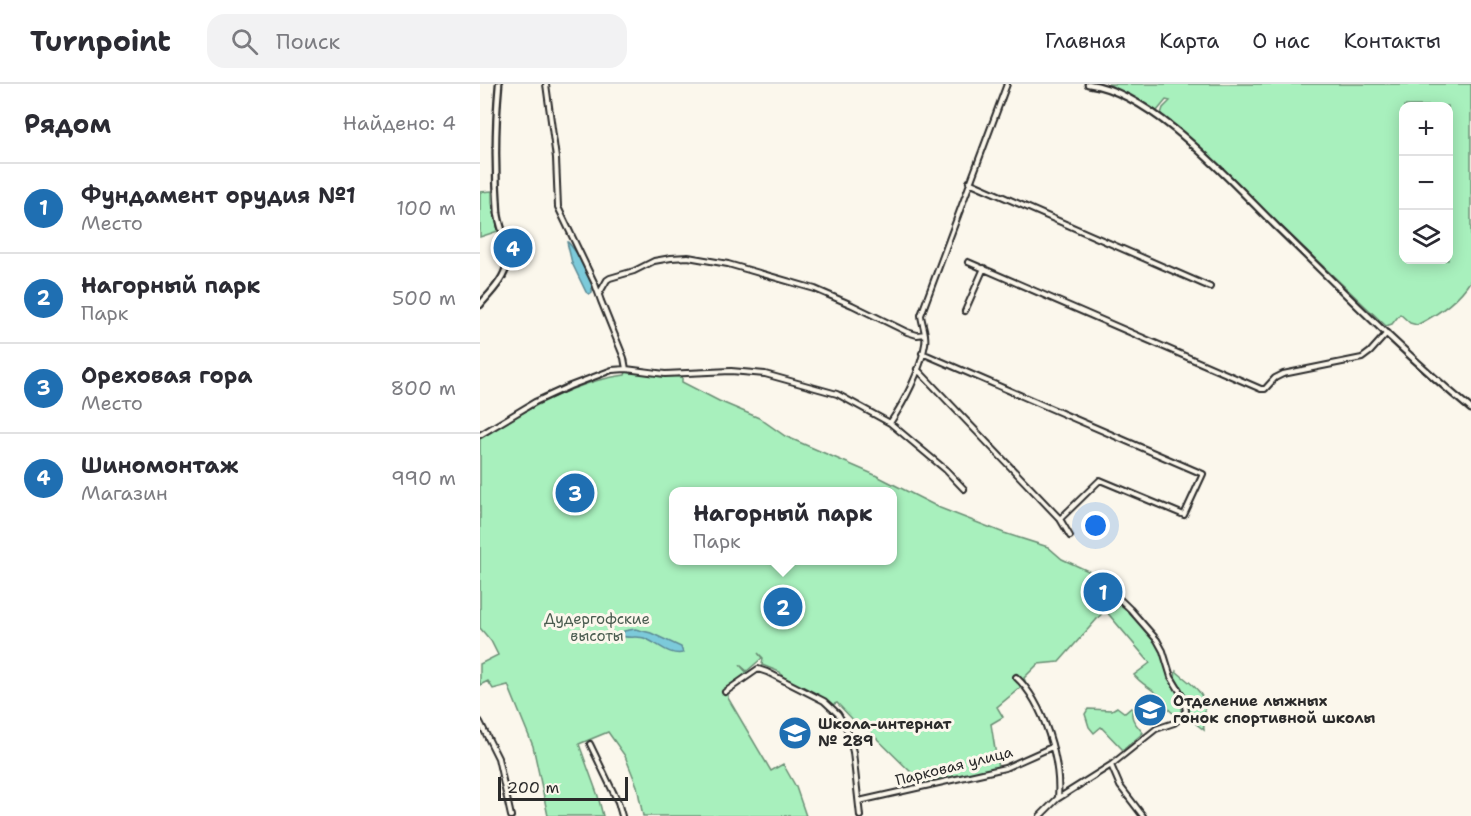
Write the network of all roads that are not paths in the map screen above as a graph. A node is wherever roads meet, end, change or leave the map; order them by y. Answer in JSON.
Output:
{"nodes":[{"id":1,"x":499,"y":84,"type":"edge"},
{"id":2,"x":546,"y":84,"type":"edge"},
{"id":3,"x":1007,"y":84,"type":"edge"},
{"id":4,"x":1088,"y":84,"type":"edge"},
{"id":5,"x":969,"y":182,"type":"junction"},
{"id":6,"x":968,"y":262,"type":"dead end"},
{"id":7,"x":984,"y":268,"type":"junction"},
{"id":8,"x":1210,"y":287,"type":"dead end"},
{"id":9,"x":599,"y":294,"type":"junction"},
{"id":10,"x":480,"y":305,"type":"edge"},
{"id":11,"x":965,"y":311,"type":"dead end"},
{"id":12,"x":1387,"y":332,"type":"junction"},
{"id":13,"x":925,"y":334,"type":"junction"},
{"id":14,"x":922,"y":353,"type":"junction"},
{"id":15,"x":626,"y":369,"type":"junction"},
{"id":16,"x":917,"y":369,"type":"junction"},
{"id":17,"x":1471,"y":409,"type":"edge"},
{"id":18,"x":890,"y":423,"type":"junction"},
{"id":19,"x":480,"y":435,"type":"edge"},
{"id":20,"x":964,"y":489,"type":"dead end"},
{"id":21,"x":1060,"y":519,"type":"junction"},
{"id":22,"x":1070,"y":536,"type":"dead end"},
{"id":23,"x":1095,"y":575,"type":"dead end"},
{"id":24,"x":1016,"y":677,"type":"dead end"},
{"id":25,"x":725,"y":692,"type":"dead end"},
{"id":26,"x":480,"y":722,"type":"edge"},
{"id":27,"x":590,"y":744,"type":"dead end"},
{"id":28,"x":1052,"y":747,"type":"junction"},
{"id":29,"x":1111,"y":765,"type":"junction"},
{"id":30,"x":1058,"y":799,"type":"junction"},
{"id":31,"x":859,"y":801,"type":"junction"},
{"id":32,"x":511,"y":816,"type":"edge"},
{"id":33,"x":622,"y":816,"type":"edge"},
{"id":34,"x":860,"y":816,"type":"edge"},
{"id":35,"x":1040,"y":816,"type":"edge"},
{"id":36,"x":1143,"y":816,"type":"edge"}],
"edges":[{"from":1,"to":10,"type":"street"},
{"from":2,"to":9,"type":"street"},
{"from":3,"to":5,"type":"street"},
{"from":4,"to":12,"type":"street"},
{"from":5,"to":8,"type":"street"},
{"from":5,"to":13,"type":"street"},
{"from":6,"to":7,"type":"street"},
{"from":7,"to":11,"type":"street"},
{"from":7,"to":12,"type":"street"},
{"from":9,"to":13,"type":"street"},
{"from":9,"to":15,"type":"street"},
{"from":12,"to":17,"type":"street"},
{"from":13,"to":14,"type":"street"},
{"from":14,"to":16,"type":"street"},
{"from":14,"to":21,"type":"street"},
{"from":15,"to":18,"type":"street"},
{"from":15,"to":19,"type":"street"},
{"from":16,"to":18,"type":"street"},
{"from":16,"to":21,"type":"street"},
{"from":18,"to":20,"type":"street"},
{"from":21,"to":22,"type":"street"},
{"from":23,"to":29,"type":"street"},
{"from":24,"to":28,"type":"street"},
{"from":25,"to":31,"type":"street"},
{"from":26,"to":32,"type":"street"},
{"from":27,"to":33,"type":"street"},
{"from":28,"to":30,"type":"street"},
{"from":28,"to":31,"type":"street","name":"Парковая улица"},
{"from":29,"to":30,"type":"street"},
{"from":29,"to":36,"type":"street"},
{"from":30,"to":35,"type":"street"},
{"from":31,"to":34,"type":"street"}]}
